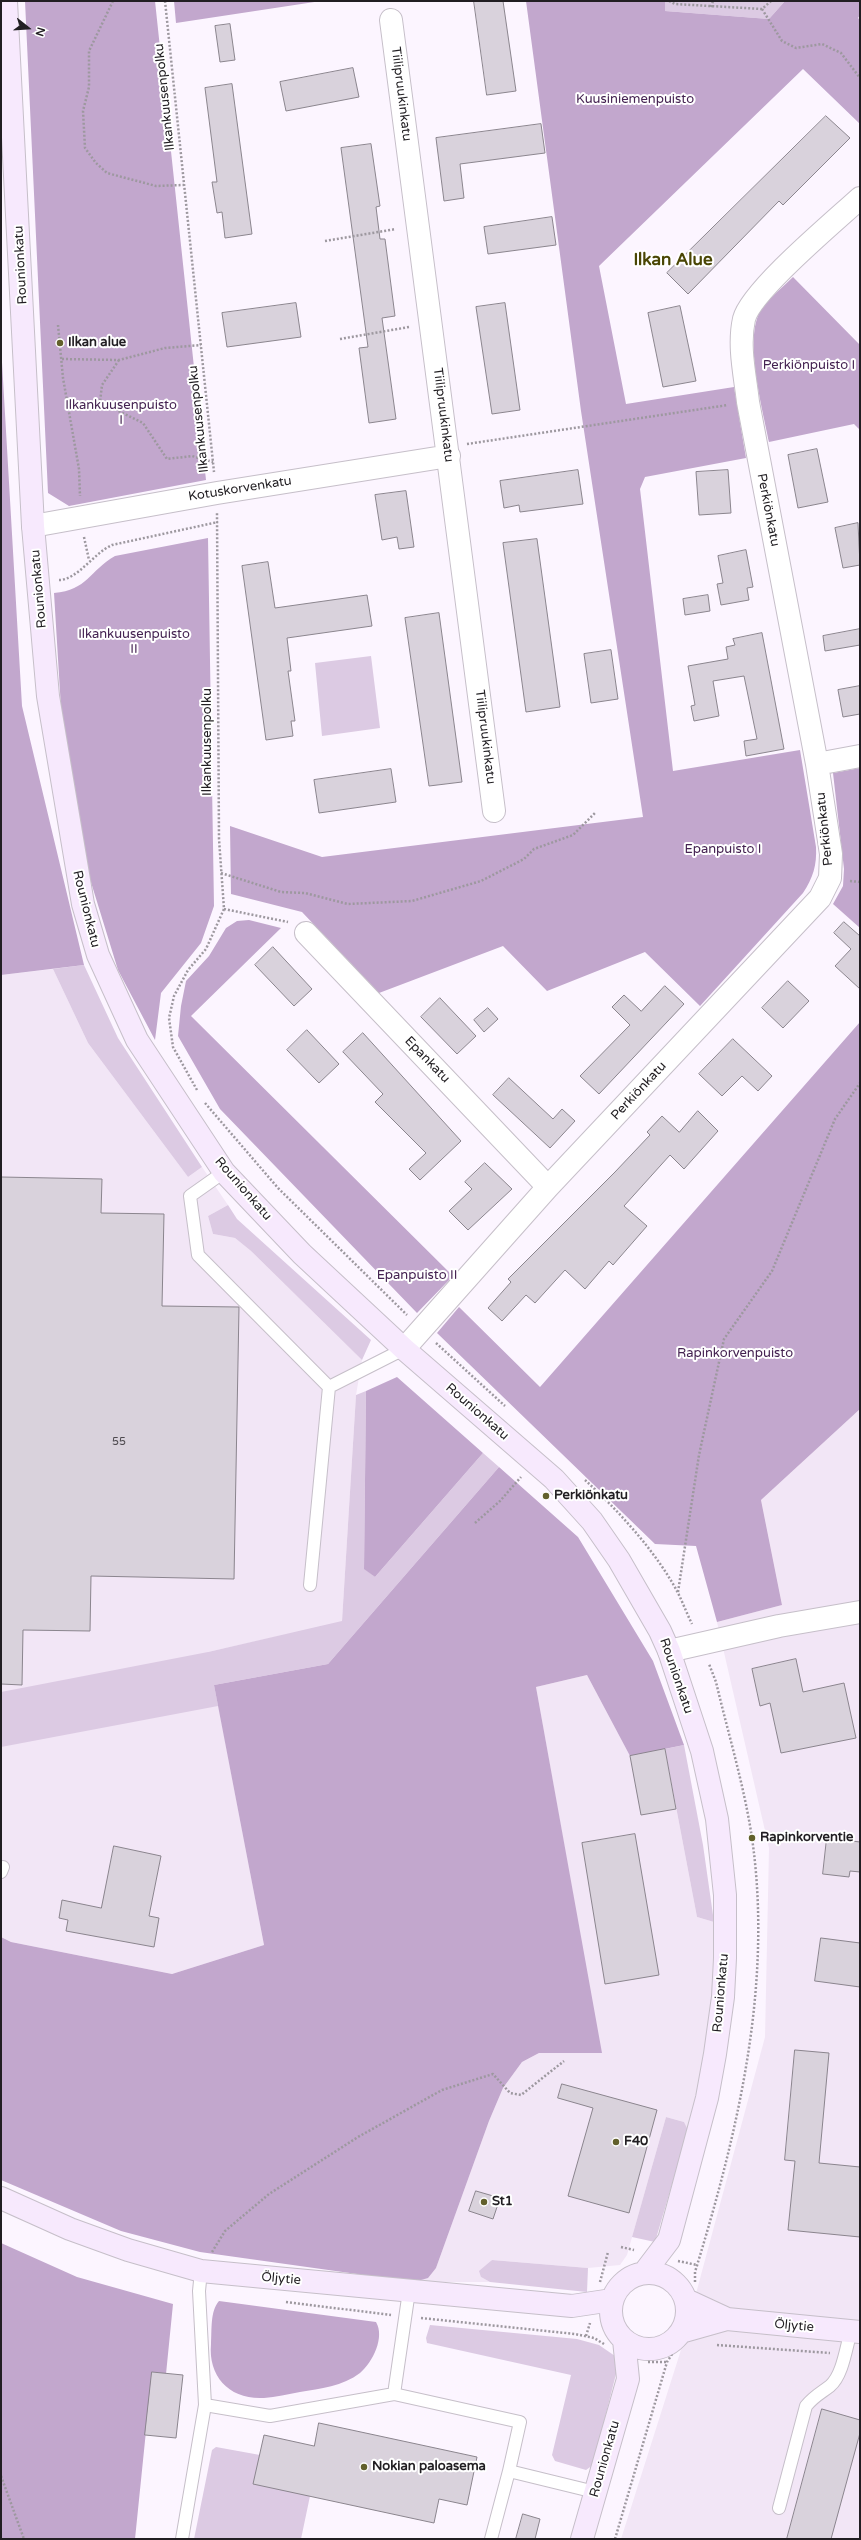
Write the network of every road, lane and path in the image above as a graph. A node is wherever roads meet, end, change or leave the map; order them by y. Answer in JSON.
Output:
{"nodes":[{"id":1,"x":6,"y":1,"type":"edge"},
{"id":2,"x":113,"y":1,"type":"edge"},
{"id":3,"x":165,"y":1,"type":"edge"},
{"id":4,"x":669,"y":1,"type":"edge"},
{"id":5,"x":713,"y":1,"type":"edge"},
{"id":6,"x":771,"y":1,"type":"edge"},
{"id":7,"x":711,"y":7,"type":"junction"},
{"id":8,"x":762,"y":9,"type":"junction"},
{"id":9,"x":391,"y":20,"type":"dead end"},
{"id":10,"x":860,"y":78,"type":"edge"},
{"id":11,"x":184,"y":185,"type":"junction"},
{"id":12,"x":860,"y":198,"type":"edge"},
{"id":13,"x":396,"y":228,"type":"dead end"},
{"id":14,"x":325,"y":241,"type":"dead end"},
{"id":15,"x":58,"y":326,"type":"dead end"},
{"id":16,"x":409,"y":328,"type":"dead end"},
{"id":17,"x":340,"y":339,"type":"dead end"},
{"id":18,"x":201,"y":345,"type":"junction"},
{"id":19,"x":62,"y":359,"type":"junction"},
{"id":20,"x":119,"y":360,"type":"junction"},
{"id":21,"x":748,"y":402,"type":"junction"},
{"id":22,"x":448,"y":452,"type":"junction"},
{"id":23,"x":213,"y":462,"type":"junction"},
{"id":24,"x":217,"y":493,"type":"junction"},
{"id":25,"x":81,"y":517,"type":"junction"},
{"id":26,"x":218,"y":522,"type":"junction"},
{"id":27,"x":33,"y":526,"type":"junction"},
{"id":28,"x":89,"y":560,"type":"junction"},
{"id":29,"x":38,"y":580,"type":"junction"},
{"id":30,"x":860,"y":756,"type":"edge"},
{"id":31,"x":817,"y":764,"type":"junction"},
{"id":32,"x":494,"y":811,"type":"dead end"},
{"id":33,"x":596,"y":812,"type":"dead end"},
{"id":34,"x":221,"y":873,"type":"junction"},
{"id":35,"x":224,"y":909,"type":"junction"},
{"id":36,"x":306,"y":934,"type":"joint"},
{"id":37,"x":860,"y":1083,"type":"edge"},
{"id":38,"x":199,"y":1093,"type":"dead end"},
{"id":39,"x":202,"y":1099,"type":"dead end"},
{"id":40,"x":224,"y":1172,"type":"junction"},
{"id":41,"x":548,"y":1188,"type":"junction"},
{"id":42,"x":422,"y":1330,"type":"junction"},
{"id":43,"x":404,"y":1350,"type":"junction"},
{"id":44,"x":329,"y":1387,"type":"junction"},
{"id":45,"x":508,"y":1409,"type":"dead end"},
{"id":46,"x":523,"y":1476,"type":"dead end"},
{"id":47,"x":583,"y":1478,"type":"dead end"},
{"id":48,"x":475,"y":1523,"type":"dead end"},
{"id":49,"x":310,"y":1584,"type":"dead end"},
{"id":50,"x":678,"y":1593,"type":"junction"},
{"id":51,"x":860,"y":1612,"type":"edge"},
{"id":52,"x":701,"y":1645,"type":"junction"},
{"id":53,"x":669,"y":1651,"type":"junction"},
{"id":54,"x":564,"y":2061,"type":"dead end"},
{"id":55,"x":1,"y":2198,"type":"edge"},
{"id":56,"x":669,"y":2240,"type":"junction"},
{"id":57,"x":621,"y":2247,"type":"dead end"},
{"id":58,"x":629,"y":2249,"type":"dead end"},
{"id":59,"x":608,"y":2252,"type":"dead end"},
{"id":60,"x":604,"y":2266,"type":"dead end"},
{"id":61,"x":201,"y":2271,"type":"junction"},
{"id":62,"x":644,"y":2273,"type":"junction"},
{"id":63,"x":675,"y":2282,"type":"junction"},
{"id":64,"x":409,"y":2291,"type":"junction"},
{"id":65,"x":612,"y":2300,"type":"junction"},
{"id":66,"x":696,"y":2304,"type":"junction"},
{"id":67,"x":572,"y":2306,"type":"junction"},
{"id":68,"x":406,"y":2317,"type":"junction"},
{"id":69,"x":727,"y":2319,"type":"junction"},
{"id":70,"x":612,"y":2321,"type":"junction"},
{"id":71,"x":856,"y":2331,"type":"edge"},
{"id":72,"x":679,"y":2341,"type":"junction"},
{"id":73,"x":713,"y":2344,"type":"dead end"},
{"id":74,"x":844,"y":2354,"type":"junction"},
{"id":75,"x":640,"y":2358,"type":"junction"},
{"id":76,"x":394,"y":2394,"type":"junction"},
{"id":77,"x":205,"y":2405,"type":"junction"},
{"id":78,"x":509,"y":2471,"type":"junction"},
{"id":79,"x":1,"y":2476,"type":"edge"},
{"id":80,"x":595,"y":2492,"type":"junction"},
{"id":81,"x":779,"y":2508,"type":"dead end"},
{"id":82,"x":24,"y":2539,"type":"edge"},
{"id":83,"x":182,"y":2539,"type":"edge"},
{"id":84,"x":491,"y":2539,"type":"edge"},
{"id":85,"x":582,"y":2539,"type":"edge"},
{"id":86,"x":615,"y":2539,"type":"edge"}],
"edges":[{"from":1,"to":27,"type":"main road","name":"Rounionkatu"},
{"from":2,"to":11,"type":"path"},
{"from":3,"to":11,"type":"path","name":"Ilkankuusenpolku"},
{"from":4,"to":7,"type":"path"},
{"from":5,"to":7,"type":"path"},
{"from":6,"to":8,"type":"path"},
{"from":7,"to":8,"type":"path"},
{"from":8,"to":10,"type":"path"},
{"from":9,"to":22,"type":"street","name":"Tiilipruukinkatu"},
{"from":11,"to":18,"type":"path","name":"Ilkankuusenpolku"},
{"from":12,"to":21,"type":"street","name":"Perkiönkatu"},
{"from":13,"to":14,"type":"path"},
{"from":15,"to":19,"type":"path"},
{"from":16,"to":17,"type":"path"},
{"from":18,"to":20,"type":"path"},
{"from":18,"to":23,"type":"path","name":"Ilkankuusenpolku"},
{"from":19,"to":20,"type":"path"},
{"from":19,"to":25,"type":"path"},
{"from":20,"to":23,"type":"path"},
{"from":21,"to":22,"type":"path"},
{"from":21,"to":31,"type":"street","name":"Perkiönkatu"},
{"from":22,"to":24,"type":"street","name":"Kotuskorvenkatu"},
{"from":22,"to":32,"type":"street","name":"Tiilipruukinkatu"},
{"from":23,"to":24,"type":"path","name":"Ilkankuusenpolku"},
{"from":24,"to":25,"type":"street","name":"Kotuskorvenkatu"},
{"from":24,"to":26,"type":"path","name":"Ilkankuusenpolku"},
{"from":25,"to":27,"type":"street","name":"Kotuskorvenkatu"},
{"from":25,"to":28,"type":"path"},
{"from":26,"to":28,"type":"path"},
{"from":26,"to":34,"type":"path","name":"Ilkankuusenpolku"},
{"from":27,"to":29,"type":"main road","name":"Rounionkatu"},
{"from":28,"to":29,"type":"path"},
{"from":29,"to":40,"type":"main road","name":"Rounionkatu"},
{"from":30,"to":31,"type":"street"},
{"from":31,"to":41,"type":"street","name":"Perkiönkatu"},
{"from":33,"to":34,"type":"path"},
{"from":34,"to":35,"type":"path","name":"Ilkankuusenpolku"},
{"from":35,"to":36,"type":"path"},
{"from":35,"to":38,"type":"path"},
{"from":36,"to":41,"type":"street","name":"Epankatu"},
{"from":37,"to":50,"type":"path"},
{"from":39,"to":42,"type":"path"},
{"from":40,"to":43,"type":"main road","name":"Rounionkatu"},
{"from":40,"to":44,"type":"lane"},
{"from":41,"to":42,"type":"street","name":"Perkiönkatu"},
{"from":42,"to":43,"type":"street","name":"Perkiönkatu"},
{"from":42,"to":45,"type":"path"},
{"from":43,"to":44,"type":"lane"},
{"from":43,"to":53,"type":"main road","name":"Rounionkatu"},
{"from":44,"to":49,"type":"lane"},
{"from":46,"to":48,"type":"path"},
{"from":47,"to":50,"type":"path"},
{"from":50,"to":52,"type":"path"},
{"from":51,"to":52,"type":"street"},
{"from":52,"to":53,"type":"street"},
{"from":52,"to":66,"type":"path"},
{"from":53,"to":56,"type":"main road","name":"Rounionkatu"},
{"from":54,"to":61,"type":"path"},
{"from":55,"to":61,"type":"main road","name":"Öljytie"},
{"from":56,"to":62,"type":"main road","name":"Rounionkatu"},
{"from":56,"to":63,"type":"main road","name":"Rounionkatu"},
{"from":57,"to":58,"type":"path"},
{"from":59,"to":60,"type":"path"},
{"from":61,"to":64,"type":"main road","name":"Öljytie"},
{"from":61,"to":77,"type":"lane"},
{"from":62,"to":63,"type":"main road"},
{"from":62,"to":65,"type":"main road"},
{"from":63,"to":66,"type":"main road"},
{"from":64,"to":67,"type":"main road","name":"Öljytie"},
{"from":64,"to":68,"type":"lane"},
{"from":65,"to":67,"type":"main road","name":"Öljytie"},
{"from":65,"to":70,"type":"main road"},
{"from":66,"to":69,"type":"main road","name":"Öljytie"},
{"from":66,"to":72,"type":"main road"},
{"from":67,"to":70,"type":"main road","name":"Öljytie"},
{"from":68,"to":75,"type":"path"},
{"from":68,"to":76,"type":"lane"},
{"from":69,"to":71,"type":"main road","name":"Öljytie"},
{"from":69,"to":72,"type":"main road","name":"Öljytie"},
{"from":70,"to":75,"type":"main road"},
{"from":71,"to":74,"type":"lane"},
{"from":72,"to":75,"type":"path"},
{"from":72,"to":75,"type":"main road"},
{"from":73,"to":74,"type":"path"},
{"from":74,"to":81,"type":"lane"},
{"from":75,"to":80,"type":"main road","name":"Rounionkatu"},
{"from":75,"to":86,"type":"path"},
{"from":76,"to":77,"type":"lane"},
{"from":76,"to":78,"type":"lane"},
{"from":77,"to":83,"type":"lane"},
{"from":78,"to":80,"type":"lane"},
{"from":78,"to":84,"type":"lane"},
{"from":79,"to":82,"type":"path"},
{"from":80,"to":85,"type":"main road","name":"Rounionkatu"}]}
